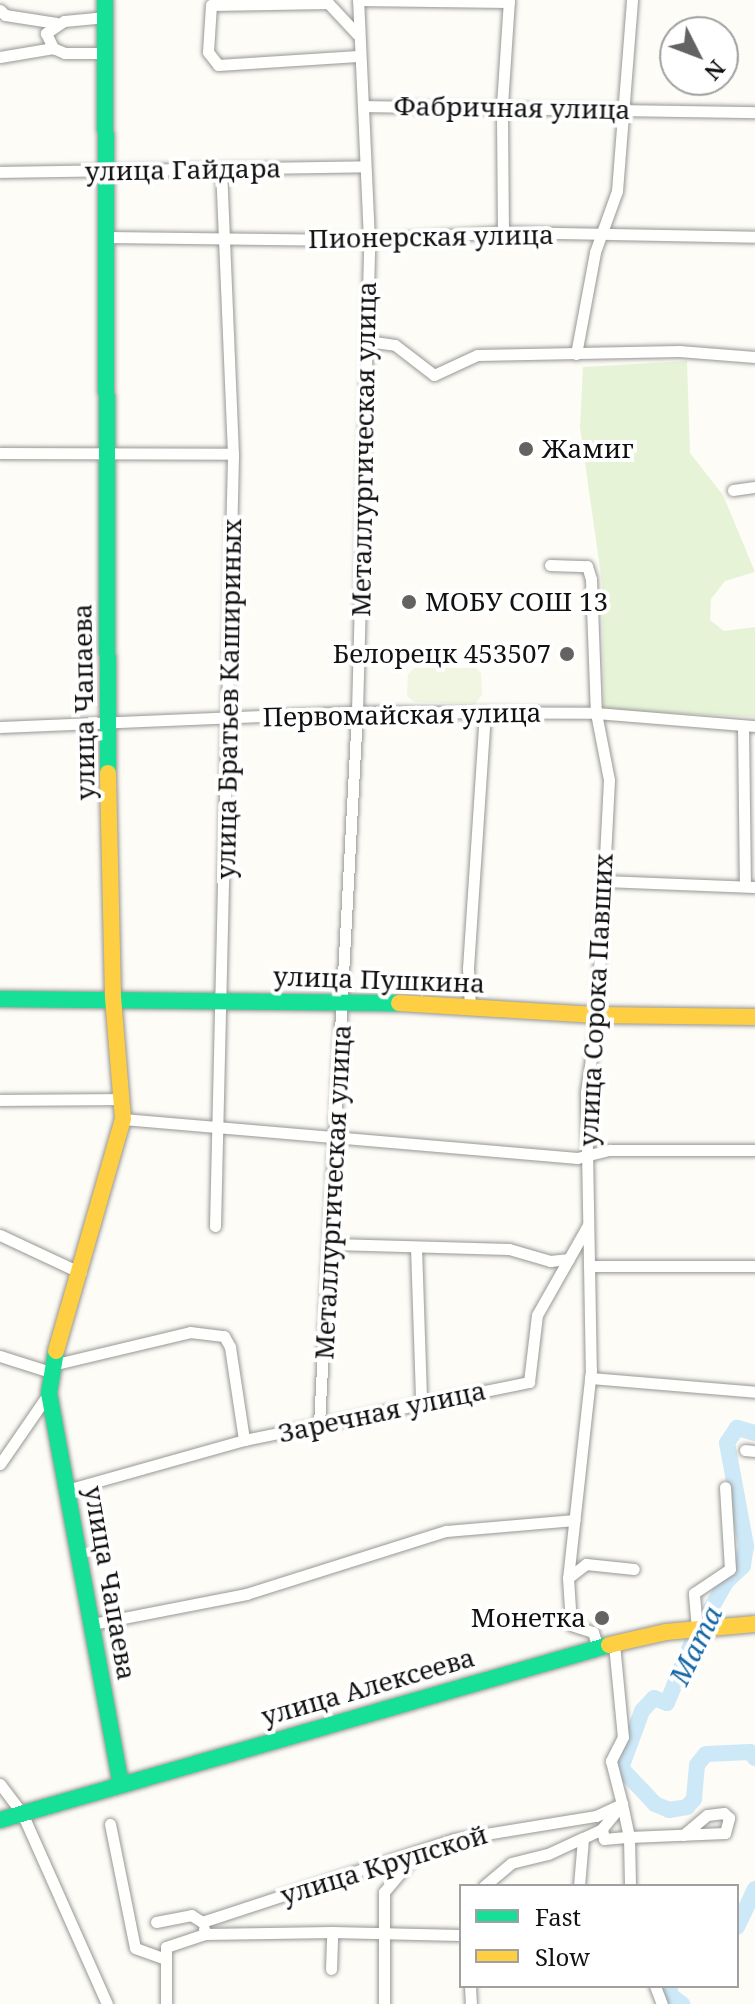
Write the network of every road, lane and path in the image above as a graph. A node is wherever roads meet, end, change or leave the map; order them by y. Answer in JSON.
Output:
{"nodes":[{"id":1,"x":105,"y":0,"type":"edge"},
{"id":2,"x":358,"y":0,"type":"edge"},
{"id":3,"x":632,"y":0,"type":"edge"},
{"id":4,"x":509,"y":1,"type":"edge"},
{"id":5,"x":0,"y":10,"type":"edge"},
{"id":6,"x":106,"y":17,"type":"junction"},
{"id":7,"x":56,"y":23,"type":"junction"},
{"id":8,"x":357,"y":34,"type":"junction"},
{"id":9,"x":53,"y":48,"type":"junction"},
{"id":10,"x":106,"y":53,"type":"junction"},
{"id":11,"x":358,"y":56,"type":"junction"},
{"id":12,"x":0,"y":57,"type":"edge"},
{"id":13,"x":502,"y":105,"type":"junction"},
{"id":14,"x":364,"y":106,"type":"junction"},
{"id":15,"x":622,"y":111,"type":"junction"},
{"id":16,"x":755,"y":112,"type":"edge"},
{"id":17,"x":365,"y":166,"type":"junction"},
{"id":18,"x":106,"y":171,"type":"junction"},
{"id":19,"x":0,"y":172,"type":"edge"},
{"id":20,"x":221,"y":172,"type":"junction"},
{"id":21,"x":503,"y":232,"type":"junction"},
{"id":22,"x":604,"y":234,"type":"junction"},
{"id":23,"x":107,"y":237,"type":"junction"},
{"id":24,"x":755,"y":237,"type":"edge"},
{"id":25,"x":225,"y":240,"type":"junction"},
{"id":26,"x":369,"y":240,"type":"junction"},
{"id":27,"x":367,"y":341,"type":"junction"},
{"id":28,"x":576,"y":354,"type":"junction"},
{"id":29,"x":755,"y":357,"type":"edge"},
{"id":30,"x":0,"y":453,"type":"edge"},
{"id":31,"x":233,"y":454,"type":"junction"},
{"id":32,"x":107,"y":456,"type":"junction"},
{"id":33,"x":755,"y":487,"type":"edge"},
{"id":34,"x":733,"y":490,"type":"dead end"},
{"id":35,"x":550,"y":565,"type":"dead end"},
{"id":36,"x":357,"y":712,"type":"junction"},
{"id":37,"x":485,"y":713,"type":"junction"},
{"id":38,"x":596,"y":713,"type":"junction"},
{"id":39,"x":230,"y":719,"type":"junction"},
{"id":40,"x":107,"y":725,"type":"junction"},
{"id":41,"x":749,"y":726,"type":"edge"},
{"id":42,"x":0,"y":727,"type":"edge"},
{"id":43,"x":603,"y":881,"type":"junction"},
{"id":44,"x":750,"y":887,"type":"edge"},
{"id":45,"x":113,"y":997,"type":"junction"},
{"id":46,"x":224,"y":998,"type":"junction"},
{"id":47,"x":0,"y":999,"type":"edge"},
{"id":48,"x":343,"y":1000,"type":"junction"},
{"id":49,"x":470,"y":1007,"type":"junction"},
{"id":50,"x":596,"y":1015,"type":"junction"},
{"id":51,"x":755,"y":1017,"type":"edge"},
{"id":52,"x":121,"y":1099,"type":"junction"},
{"id":53,"x":0,"y":1100,"type":"edge"},
{"id":54,"x":123,"y":1119,"type":"junction"},
{"id":55,"x":220,"y":1125,"type":"junction"},
{"id":56,"x":337,"y":1135,"type":"junction"},
{"id":57,"x":755,"y":1150,"type":"edge"},
{"id":58,"x":586,"y":1153,"type":"junction"},
{"id":59,"x":589,"y":1224,"type":"junction"},
{"id":60,"x":215,"y":1226,"type":"dead end"},
{"id":61,"x":0,"y":1235,"type":"edge"},
{"id":62,"x":333,"y":1244,"type":"junction"},
{"id":63,"x":416,"y":1247,"type":"junction"},
{"id":64,"x":571,"y":1259,"type":"junction"},
{"id":65,"x":589,"y":1266,"type":"junction"},
{"id":66,"x":755,"y":1266,"type":"edge"},
{"id":67,"x":81,"y":1273,"type":"junction"},
{"id":68,"x":0,"y":1356,"type":"edge"},
{"id":69,"x":51,"y":1368,"type":"junction"},
{"id":70,"x":590,"y":1378,"type":"junction"},
{"id":71,"x":755,"y":1392,"type":"edge"},
{"id":72,"x":49,"y":1393,"type":"junction"},
{"id":73,"x":421,"y":1400,"type":"junction"},
{"id":74,"x":319,"y":1424,"type":"junction"},
{"id":75,"x":244,"y":1440,"type":"junction"},
{"id":76,"x":0,"y":1464,"type":"edge"},
{"id":77,"x":725,"y":1487,"type":"dead end"},
{"id":78,"x":70,"y":1489,"type":"junction"},
{"id":79,"x":575,"y":1520,"type":"junction"},
{"id":80,"x":634,"y":1569,"type":"dead end"},
{"id":81,"x":568,"y":1578,"type":"junction"},
{"id":82,"x":92,"y":1624,"type":"junction"},
{"id":83,"x":755,"y":1624,"type":"edge"},
{"id":84,"x":699,"y":1629,"type":"junction"},
{"id":85,"x":606,"y":1646,"type":"junction"},
{"id":86,"x":120,"y":1781,"type":"junction"},
{"id":87,"x":0,"y":1784,"type":"edge"},
{"id":88,"x":622,"y":1804,"type":"junction"},
{"id":89,"x":22,"y":1813,"type":"junction"},
{"id":90,"x":0,"y":1820,"type":"edge"},
{"id":91,"x":110,"y":1824,"type":"dead end"},
{"id":92,"x":602,"y":1829,"type":"junction"},
{"id":93,"x":683,"y":1835,"type":"dead end"},
{"id":94,"x":629,"y":1837,"type":"junction"},
{"id":95,"x":583,"y":1838,"type":"junction"},
{"id":96,"x":417,"y":1852,"type":"junction"},
{"id":97,"x":486,"y":1884,"type":"edge"},
{"id":98,"x":579,"y":1884,"type":"edge"},
{"id":99,"x":630,"y":1884,"type":"edge"},
{"id":100,"x":156,"y":1922,"type":"dead end"},
{"id":101,"x":204,"y":1928,"type":"junction"},
{"id":102,"x":332,"y":1932,"type":"junction"},
{"id":103,"x":385,"y":1932,"type":"junction"},
{"id":104,"x":459,"y":1935,"type":"edge"},
{"id":105,"x":165,"y":1959,"type":"junction"},
{"id":106,"x":331,"y":1969,"type":"dead end"},
{"id":107,"x":107,"y":2004,"type":"edge"},
{"id":108,"x":166,"y":2004,"type":"edge"},
{"id":109,"x":384,"y":2004,"type":"edge"}],
"edges":[{"from":1,"to":6,"type":"street","name":"улица Чапаева"},
{"from":2,"to":4,"type":"street"},
{"from":2,"to":8,"type":"street","name":"Металлургическая улица"},
{"from":3,"to":15,"type":"street"},
{"from":4,"to":13,"type":"street"},
{"from":5,"to":7,"type":"street"},
{"from":6,"to":7,"type":"street"},
{"from":6,"to":10,"type":"street","name":"улица Чапаева"},
{"from":7,"to":9,"type":"street"},
{"from":8,"to":11,"type":"street","name":"Металлургическая улица"},
{"from":8,"to":11,"type":"street"},
{"from":9,"to":10,"type":"street"},
{"from":9,"to":12,"type":"street"},
{"from":10,"to":18,"type":"street","name":"улица Чапаева"},
{"from":11,"to":14,"type":"street","name":"Металлургическая улица"},
{"from":13,"to":14,"type":"street","name":"Фабричная улица"},
{"from":13,"to":15,"type":"street","name":"Фабричная улица"},
{"from":13,"to":21,"type":"street"},
{"from":14,"to":17,"type":"street","name":"Металлургическая улица"},
{"from":15,"to":16,"type":"street","name":"Фабричная улица"},
{"from":15,"to":22,"type":"street"},
{"from":17,"to":20,"type":"street","name":"улица Гайдара"},
{"from":17,"to":26,"type":"street","name":"Металлургическая улица"},
{"from":18,"to":19,"type":"street","name":"улица Гайдара"},
{"from":18,"to":20,"type":"street","name":"улица Гайдара"},
{"from":18,"to":23,"type":"street","name":"улица Чапаева"},
{"from":20,"to":25,"type":"street","name":"улица Братьев Кашириных"},
{"from":21,"to":22,"type":"street","name":"Пионерская улица"},
{"from":21,"to":26,"type":"street","name":"Пионерская улица"},
{"from":22,"to":24,"type":"street","name":"Пионерская улица"},
{"from":22,"to":28,"type":"street"},
{"from":23,"to":25,"type":"street","name":"Пионерская улица"},
{"from":23,"to":32,"type":"street","name":"улица Чапаева"},
{"from":25,"to":26,"type":"street","name":"Пионерская улица"},
{"from":25,"to":31,"type":"street","name":"улица Братьев Кашириных"},
{"from":26,"to":27,"type":"street","name":"Металлургическая улица"},
{"from":27,"to":28,"type":"street"},
{"from":27,"to":36,"type":"street","name":"Металлургическая улица"},
{"from":28,"to":29,"type":"street"},
{"from":30,"to":32,"type":"street"},
{"from":31,"to":32,"type":"street"},
{"from":31,"to":39,"type":"street","name":"улица Братьев Кашириных"},
{"from":32,"to":40,"type":"street","name":"улица Чапаева"},
{"from":33,"to":34,"type":"street"},
{"from":35,"to":38,"type":"street","name":"улица Сорока Павших"},
{"from":36,"to":37,"type":"street","name":"Первомайская улица"},
{"from":36,"to":39,"type":"street","name":"Первомайская улица"},
{"from":36,"to":48,"type":"street","name":"Металлургическая улица"},
{"from":37,"to":38,"type":"street","name":"Первомайская улица"},
{"from":37,"to":49,"type":"street"},
{"from":38,"to":41,"type":"street","name":"Первомайская улица"},
{"from":38,"to":43,"type":"street","name":"улица Сорока Павших"},
{"from":39,"to":40,"type":"street","name":"Первомайская улица"},
{"from":39,"to":46,"type":"street","name":"улица Братьев Кашириных"},
{"from":40,"to":42,"type":"street","name":"Первомайская улица"},
{"from":40,"to":45,"type":"street","name":"улица Чапаева"},
{"from":41,"to":44,"type":"street"},
{"from":43,"to":44,"type":"street"},
{"from":43,"to":50,"type":"street","name":"улица Сорока Павших"},
{"from":45,"to":46,"type":"street","name":"улица Пушкина"},
{"from":45,"to":47,"type":"street","name":"улица Пушкина"},
{"from":45,"to":52,"type":"street","name":"улица Чапаева"},
{"from":46,"to":48,"type":"street","name":"улица Пушкина"},
{"from":46,"to":55,"type":"street","name":"улица Братьев Кашириных"},
{"from":48,"to":49,"type":"street","name":"улица Пушкина"},
{"from":48,"to":56,"type":"street","name":"Металлургическая улица"},
{"from":49,"to":50,"type":"street","name":"улица Пушкина"},
{"from":50,"to":51,"type":"street","name":"улица Пушкина"},
{"from":50,"to":58,"type":"street","name":"улица Сорока Павших"},
{"from":52,"to":53,"type":"street"},
{"from":52,"to":54,"type":"street","name":"улица Чапаева"},
{"from":54,"to":55,"type":"street"},
{"from":54,"to":67,"type":"street","name":"улица Чапаева"},
{"from":55,"to":56,"type":"street"},
{"from":55,"to":60,"type":"street","name":"улица Братьев Кашириных"},
{"from":56,"to":58,"type":"street"},
{"from":56,"to":62,"type":"street","name":"Металлургическая улица"},
{"from":57,"to":58,"type":"street"},
{"from":58,"to":59,"type":"street","name":"улица Сорока Павших"},
{"from":59,"to":64,"type":"street","name":"Заречная улица"},
{"from":59,"to":65,"type":"street","name":"улица Сорока Павших"},
{"from":61,"to":67,"type":"street"},
{"from":62,"to":63,"type":"street"},
{"from":62,"to":74,"type":"street","name":"Металлургическая улица"},
{"from":63,"to":64,"type":"street"},
{"from":63,"to":73,"type":"street"},
{"from":64,"to":73,"type":"street","name":"Заречная улица"},
{"from":65,"to":66,"type":"street"},
{"from":65,"to":70,"type":"street","name":"улица Сорока Павших"},
{"from":67,"to":69,"type":"street","name":"улица Чапаева"},
{"from":68,"to":69,"type":"street"},
{"from":69,"to":72,"type":"street","name":"улица Чапаева"},
{"from":69,"to":75,"type":"street"},
{"from":70,"to":71,"type":"street"},
{"from":70,"to":79,"type":"street","name":"улица Сорока Павших"},
{"from":72,"to":76,"type":"street"},
{"from":72,"to":78,"type":"street","name":"улица Чапаева"},
{"from":73,"to":74,"type":"street","name":"Заречная улица"},
{"from":74,"to":75,"type":"street","name":"Заречная улица"},
{"from":75,"to":78,"type":"street","name":"Заречная улица"},
{"from":77,"to":84,"type":"street"},
{"from":78,"to":82,"type":"street","name":"улица Чапаева"},
{"from":79,"to":81,"type":"street","name":"улица Сорока Павших"},
{"from":79,"to":82,"type":"street"},
{"from":80,"to":81,"type":"street"},
{"from":81,"to":85,"type":"street","name":"улица Сорока Павших"},
{"from":82,"to":86,"type":"street","name":"улица Чапаева"},
{"from":83,"to":84,"type":"street","name":"улица Алексеева"},
{"from":84,"to":85,"type":"street","name":"улица Алексеева"},
{"from":85,"to":86,"type":"street","name":"улица Алексеева"},
{"from":85,"to":88,"type":"street"},
{"from":86,"to":89,"type":"street","name":"улица Алексеева"},
{"from":87,"to":89,"type":"street"},
{"from":88,"to":92,"type":"street"},
{"from":88,"to":94,"type":"street"},
{"from":88,"to":96,"type":"street","name":"улица Крупской"},
{"from":89,"to":90,"type":"street","name":"улица Алексеева"},
{"from":89,"to":107,"type":"street"},
{"from":91,"to":105,"type":"street"},
{"from":92,"to":94,"type":"street"},
{"from":92,"to":95,"type":"street"},
{"from":93,"to":94,"type":"street"},
{"from":94,"to":99,"type":"street"},
{"from":95,"to":97,"type":"street"},
{"from":95,"to":98,"type":"street"},
{"from":96,"to":101,"type":"street","name":"улица Крупской"},
{"from":96,"to":103,"type":"street"},
{"from":100,"to":101,"type":"street","name":"улица Крупской"},
{"from":101,"to":102,"type":"street"},
{"from":101,"to":105,"type":"street"},
{"from":102,"to":103,"type":"street"},
{"from":102,"to":106,"type":"street"},
{"from":103,"to":104,"type":"street"},
{"from":103,"to":109,"type":"street"},
{"from":105,"to":108,"type":"street"}]}
